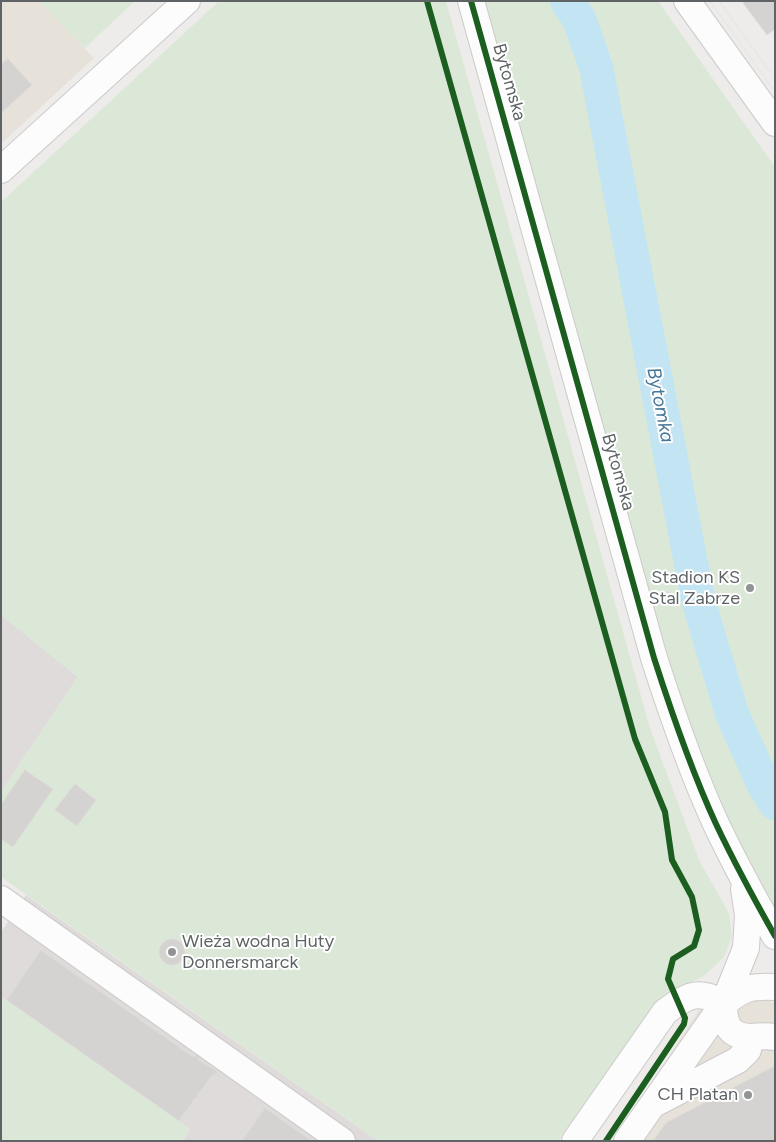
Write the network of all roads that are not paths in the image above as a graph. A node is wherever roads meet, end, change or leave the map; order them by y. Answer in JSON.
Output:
{"nodes":[{"id":1,"x":187,"y":1,"type":"edge"},
{"id":2,"x":471,"y":1,"type":"edge"},
{"id":3,"x":688,"y":1,"type":"edge"},
{"id":4,"x":775,"y":123,"type":"edge"},
{"id":5,"x":1,"y":170,"type":"edge"},
{"id":6,"x":741,"y":876,"type":"junction"},
{"id":7,"x":1,"y":899,"type":"edge"},
{"id":8,"x":775,"y":936,"type":"edge"},
{"id":9,"x":775,"y":987,"type":"edge"},
{"id":10,"x":724,"y":1003,"type":"junction"},
{"id":11,"x":749,"y":1037,"type":"junction"},
{"id":12,"x":775,"y":1037,"type":"edge"},
{"id":13,"x":650,"y":1106,"type":"junction"},
{"id":14,"x":342,"y":1141,"type":"edge"},
{"id":15,"x":575,"y":1141,"type":"edge"},
{"id":16,"x":627,"y":1141,"type":"edge"}],
"edges":[{"from":1,"to":5,"type":"street"},
{"from":2,"to":6,"type":"street","name":"Bytomska"},
{"from":3,"to":4,"type":"street"},
{"from":6,"to":8,"type":"street","name":"Bytomska"},
{"from":6,"to":10,"type":"street"},
{"from":7,"to":14,"type":"street"},
{"from":9,"to":10,"type":"street"},
{"from":10,"to":11,"type":"street"},
{"from":10,"to":13,"type":"street"},
{"from":10,"to":15,"type":"street"},
{"from":11,"to":12,"type":"street"},
{"from":11,"to":13,"type":"street"},
{"from":13,"to":16,"type":"street"}]}
